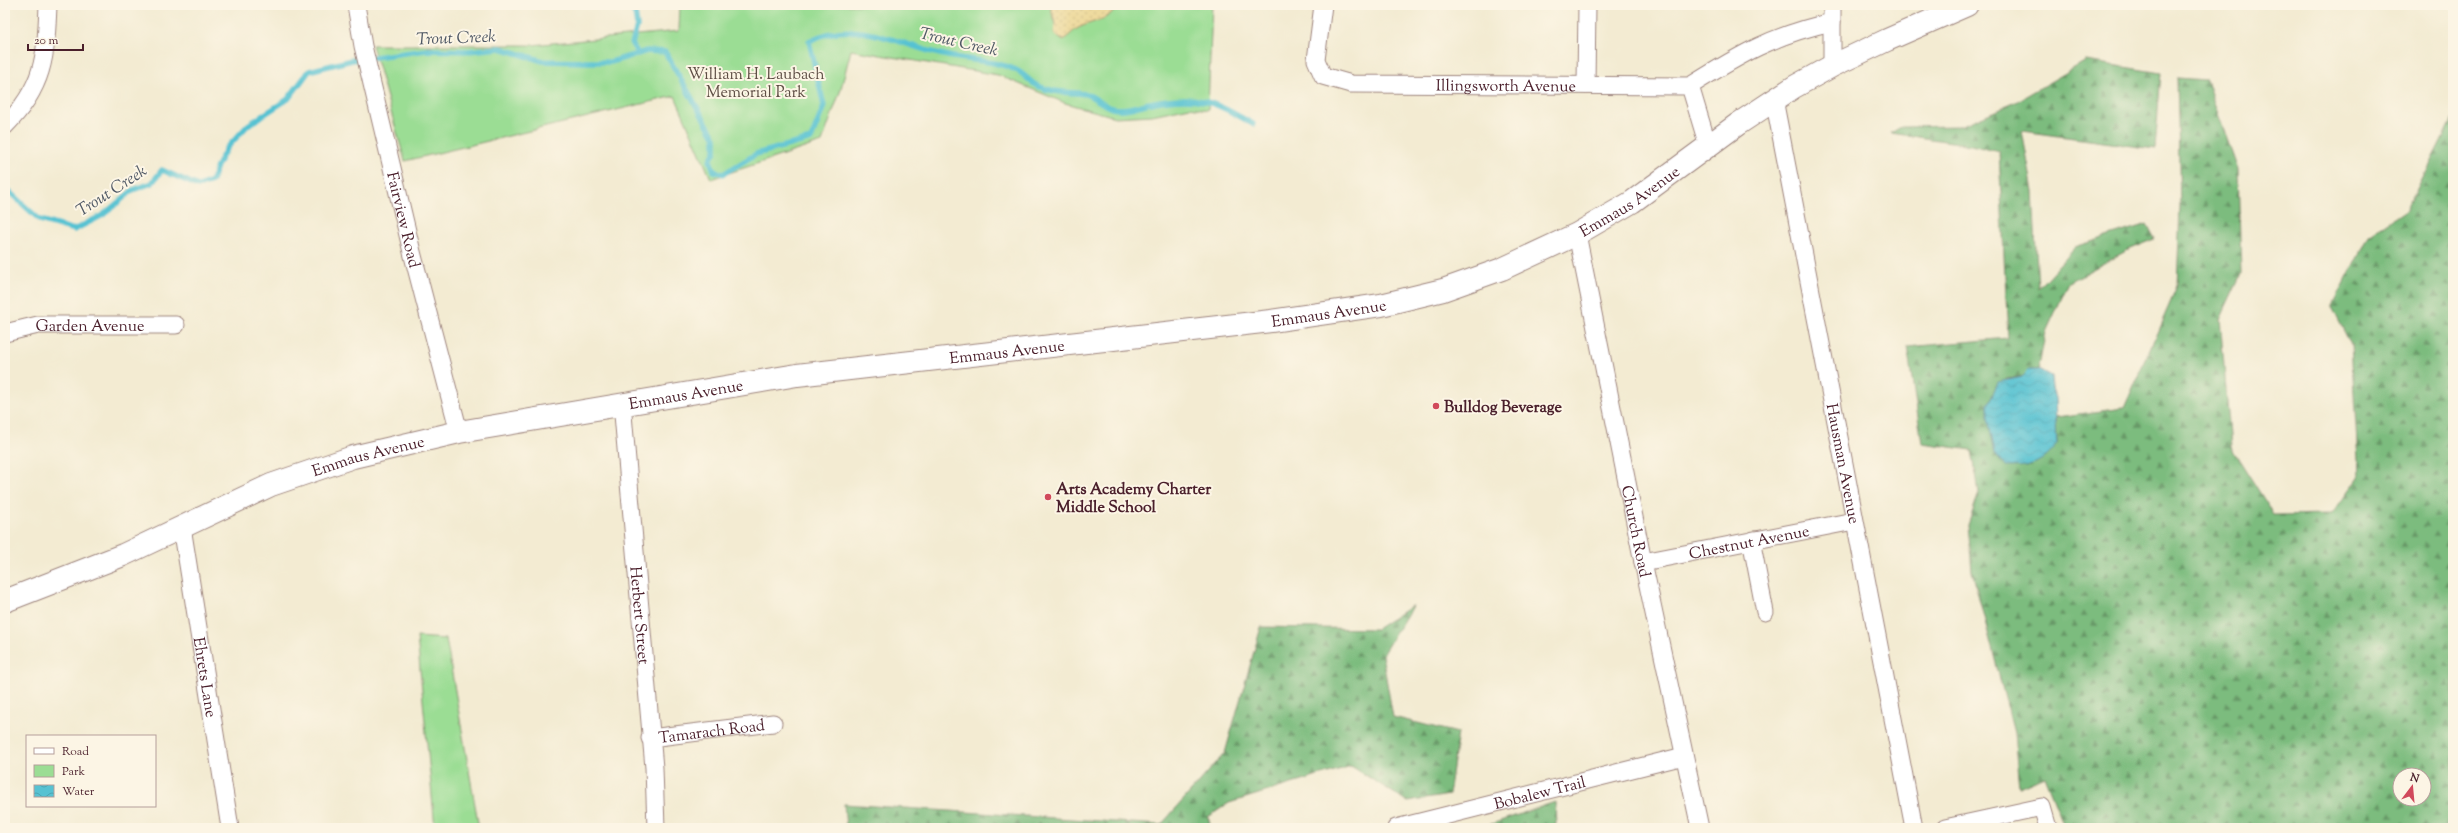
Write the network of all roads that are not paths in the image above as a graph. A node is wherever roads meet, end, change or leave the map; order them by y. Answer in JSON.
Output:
{"nodes":[{"id":1,"x":48,"y":5,"type":"edge"},
{"id":2,"x":356,"y":5,"type":"edge"},
{"id":3,"x":1323,"y":5,"type":"edge"},
{"id":4,"x":1587,"y":5,"type":"edge"},
{"id":5,"x":1967,"y":5,"type":"edge"},
{"id":6,"x":1832,"y":13,"type":"edge"},
{"id":7,"x":1832,"y":66,"type":"junction"},
{"id":8,"x":1586,"y":86,"type":"junction"},
{"id":9,"x":1690,"y":86,"type":"junction"},
{"id":10,"x":1774,"y":99,"type":"junction"},
{"id":11,"x":5,"y":126,"type":"edge"},
{"id":12,"x":1708,"y":146,"type":"junction"},
{"id":13,"x":1577,"y":234,"type":"junction"},
{"id":14,"x":176,"y":325,"type":"dead end"},
{"id":15,"x":5,"y":333,"type":"edge"},
{"id":16,"x":622,"y":403,"type":"junction"},
{"id":17,"x":459,"y":432,"type":"junction"},
{"id":18,"x":1854,"y":521,"type":"junction"},
{"id":19,"x":182,"y":527,"type":"junction"},
{"id":20,"x":1754,"y":540,"type":"junction"},
{"id":21,"x":1643,"y":562,"type":"junction"},
{"id":22,"x":5,"y":601,"type":"edge"},
{"id":23,"x":1765,"y":612,"type":"dead end"},
{"id":24,"x":773,"y":722,"type":"dead end"},
{"id":25,"x":650,"y":738,"type":"junction"},
{"id":26,"x":1684,"y":756,"type":"junction"},
{"id":27,"x":230,"y":828,"type":"edge"},
{"id":28,"x":656,"y":828,"type":"edge"},
{"id":29,"x":1396,"y":828,"type":"edge"},
{"id":30,"x":1700,"y":828,"type":"edge"},
{"id":31,"x":1914,"y":828,"type":"edge"},
{"id":32,"x":1945,"y":828,"type":"edge"},
{"id":33,"x":2048,"y":828,"type":"edge"}],
"edges":[{"from":1,"to":11,"type":"street"},
{"from":2,"to":17,"type":"street","name":"Fairview Road"},
{"from":3,"to":8,"type":"street","name":"Illingsworth Avenue"},
{"from":4,"to":8,"type":"street"},
{"from":5,"to":7,"type":"main road","name":"Emmaus Avenue"},
{"from":6,"to":7,"type":"street"},
{"from":6,"to":9,"type":"street"},
{"from":7,"to":10,"type":"main road","name":"Emmaus Avenue"},
{"from":8,"to":9,"type":"street","name":"Illingsworth Avenue"},
{"from":9,"to":12,"type":"street"},
{"from":10,"to":12,"type":"main road","name":"Emmaus Avenue"},
{"from":10,"to":18,"type":"street","name":"Hausman Avenue"},
{"from":12,"to":13,"type":"main road","name":"Emmaus Avenue"},
{"from":13,"to":16,"type":"main road","name":"Emmaus Avenue"},
{"from":13,"to":21,"type":"street","name":"Church Road"},
{"from":14,"to":15,"type":"street","name":"Garden Avenue"},
{"from":16,"to":17,"type":"main road","name":"Emmaus Avenue"},
{"from":16,"to":25,"type":"street","name":"Herbert Street"},
{"from":17,"to":19,"type":"main road","name":"Emmaus Avenue"},
{"from":18,"to":20,"type":"street","name":"Chestnut Avenue"},
{"from":18,"to":31,"type":"street","name":"Hausman Avenue"},
{"from":19,"to":22,"type":"main road","name":"Emmaus Avenue"},
{"from":19,"to":27,"type":"street","name":"Ehrets Lane"},
{"from":20,"to":21,"type":"street","name":"Chestnut Avenue"},
{"from":20,"to":23,"type":"street"},
{"from":21,"to":26,"type":"street","name":"Church Road"},
{"from":24,"to":25,"type":"street","name":"Tamarach Road"},
{"from":25,"to":28,"type":"street","name":"Herbert Street"},
{"from":26,"to":29,"type":"street","name":"Bobalew Trail"},
{"from":26,"to":30,"type":"street","name":"Church Road"},
{"from":32,"to":33,"type":"street"}]}
